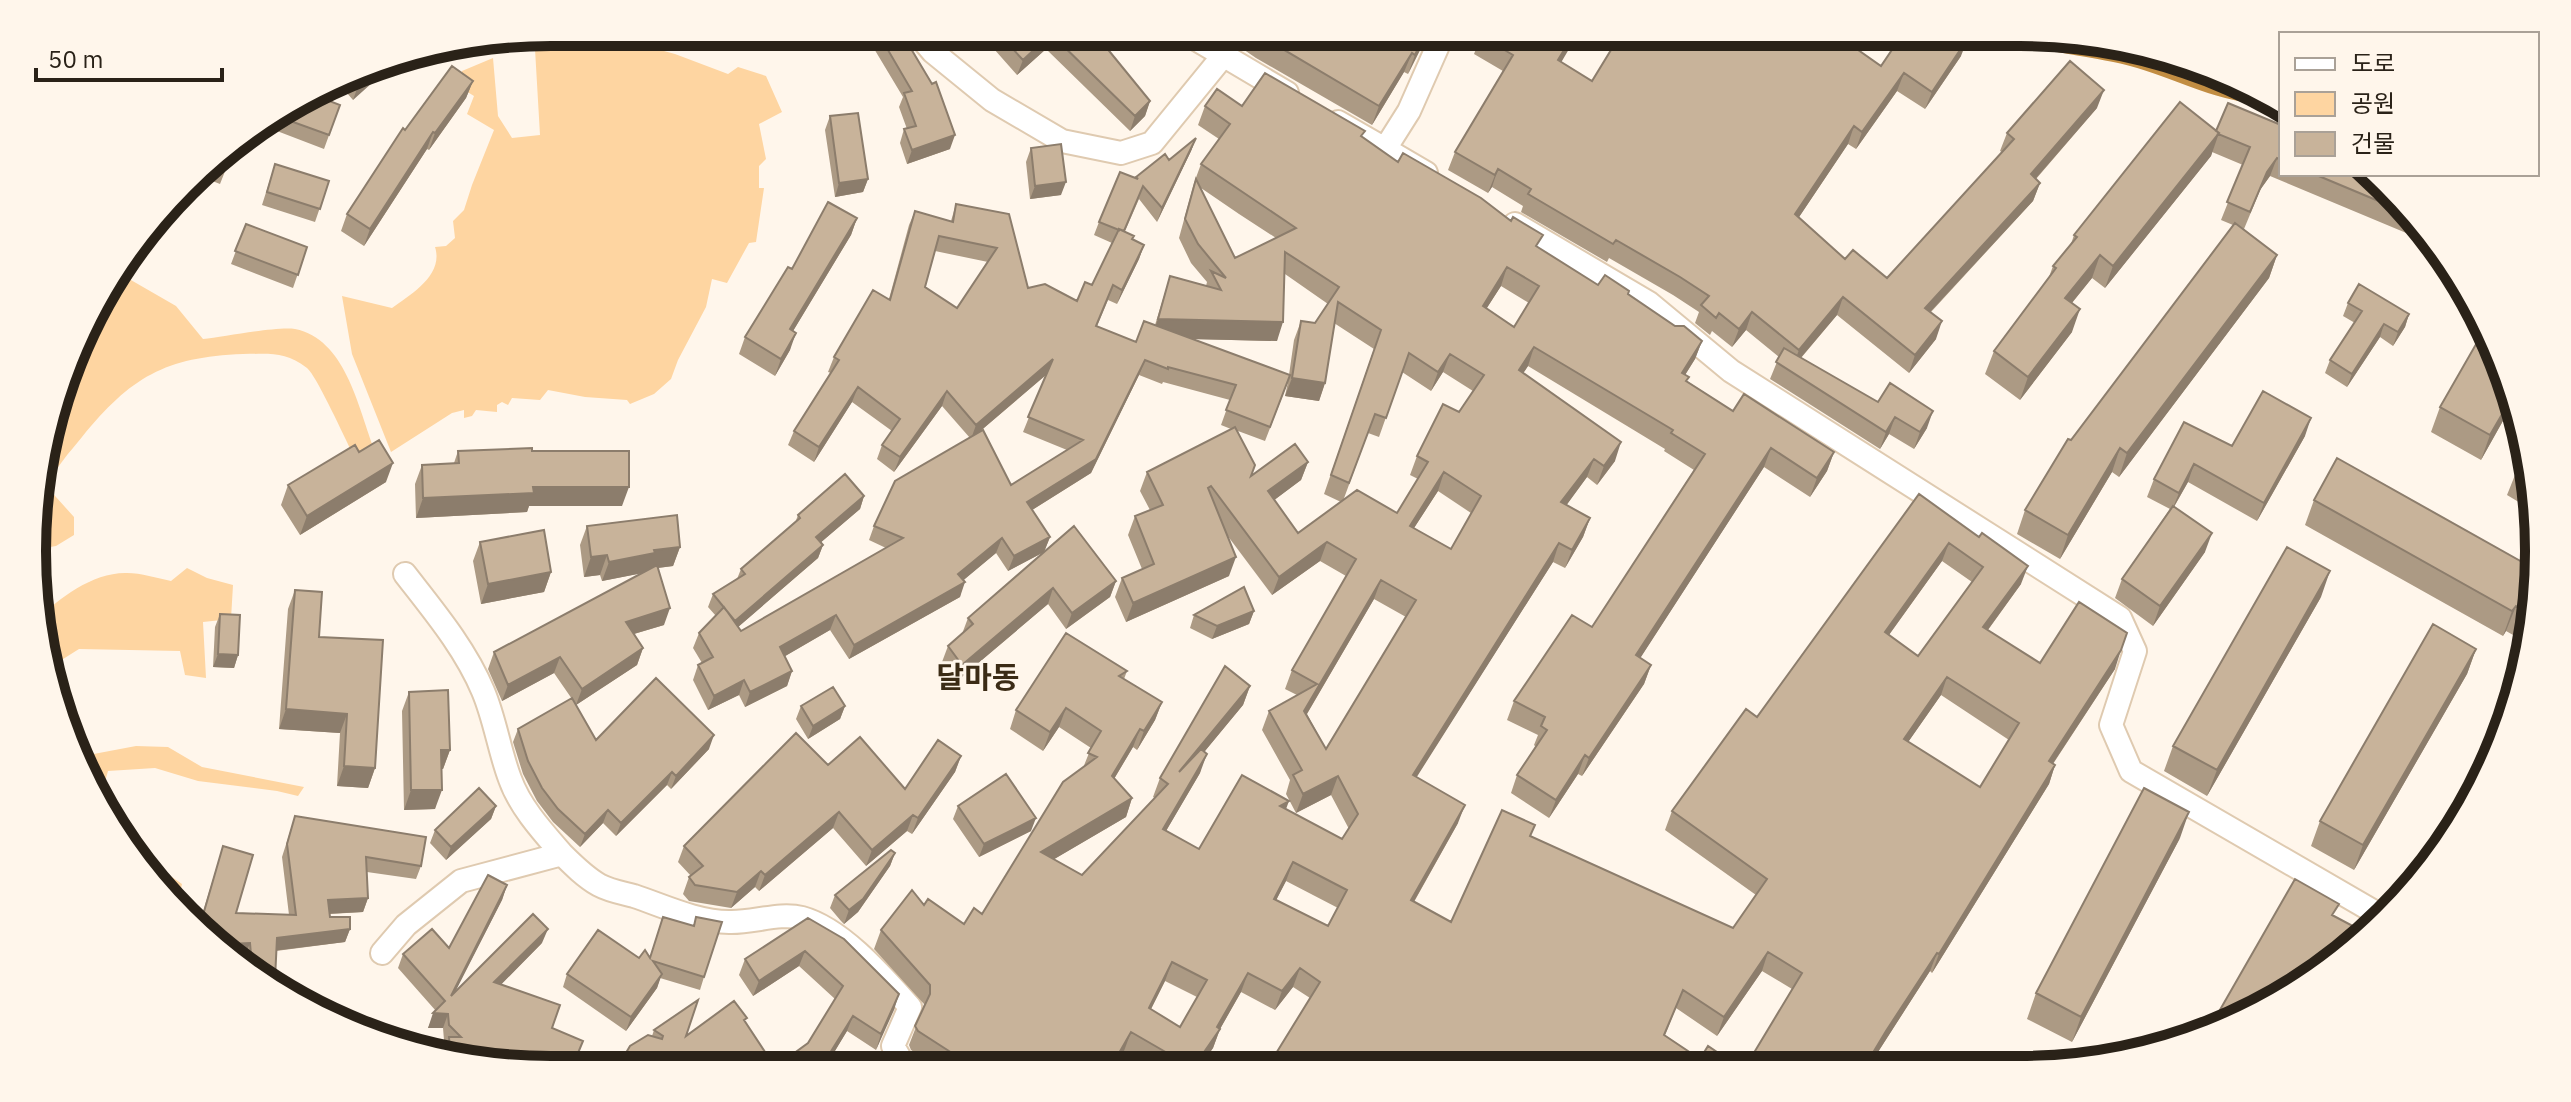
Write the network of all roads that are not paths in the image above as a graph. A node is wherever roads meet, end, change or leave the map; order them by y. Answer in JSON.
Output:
{"nodes":[{"id":1,"x":928,"y":46,"type":"edge"},
{"id":2,"x":1207,"y":46,"type":"edge"},
{"id":3,"x":1438,"y":46,"type":"edge"},
{"id":4,"x":1223,"y":56,"type":"junction"},
{"id":5,"x":1385,"y":149,"type":"junction"},
{"id":6,"x":1451,"y":187,"type":"edge"},
{"id":7,"x":1491,"y":210,"type":"edge"},
{"id":8,"x":405,"y":574,"type":"dead end"},
{"id":9,"x":562,"y":854,"type":"junction"},
{"id":10,"x":2373,"y":911,"type":"edge"},
{"id":11,"x":382,"y":953,"type":"dead end"},
{"id":12,"x":898,"y":1056,"type":"edge"}],
"edges":[{"from":1,"to":4,"type":"street"},
{"from":2,"to":4,"type":"street"},
{"from":3,"to":5,"type":"street"},
{"from":4,"to":5,"type":"street"},
{"from":5,"to":6,"type":"street"},
{"from":7,"to":10,"type":"street"},
{"from":8,"to":9,"type":"street"},
{"from":9,"to":11,"type":"street"},
{"from":9,"to":12,"type":"street"}]}
